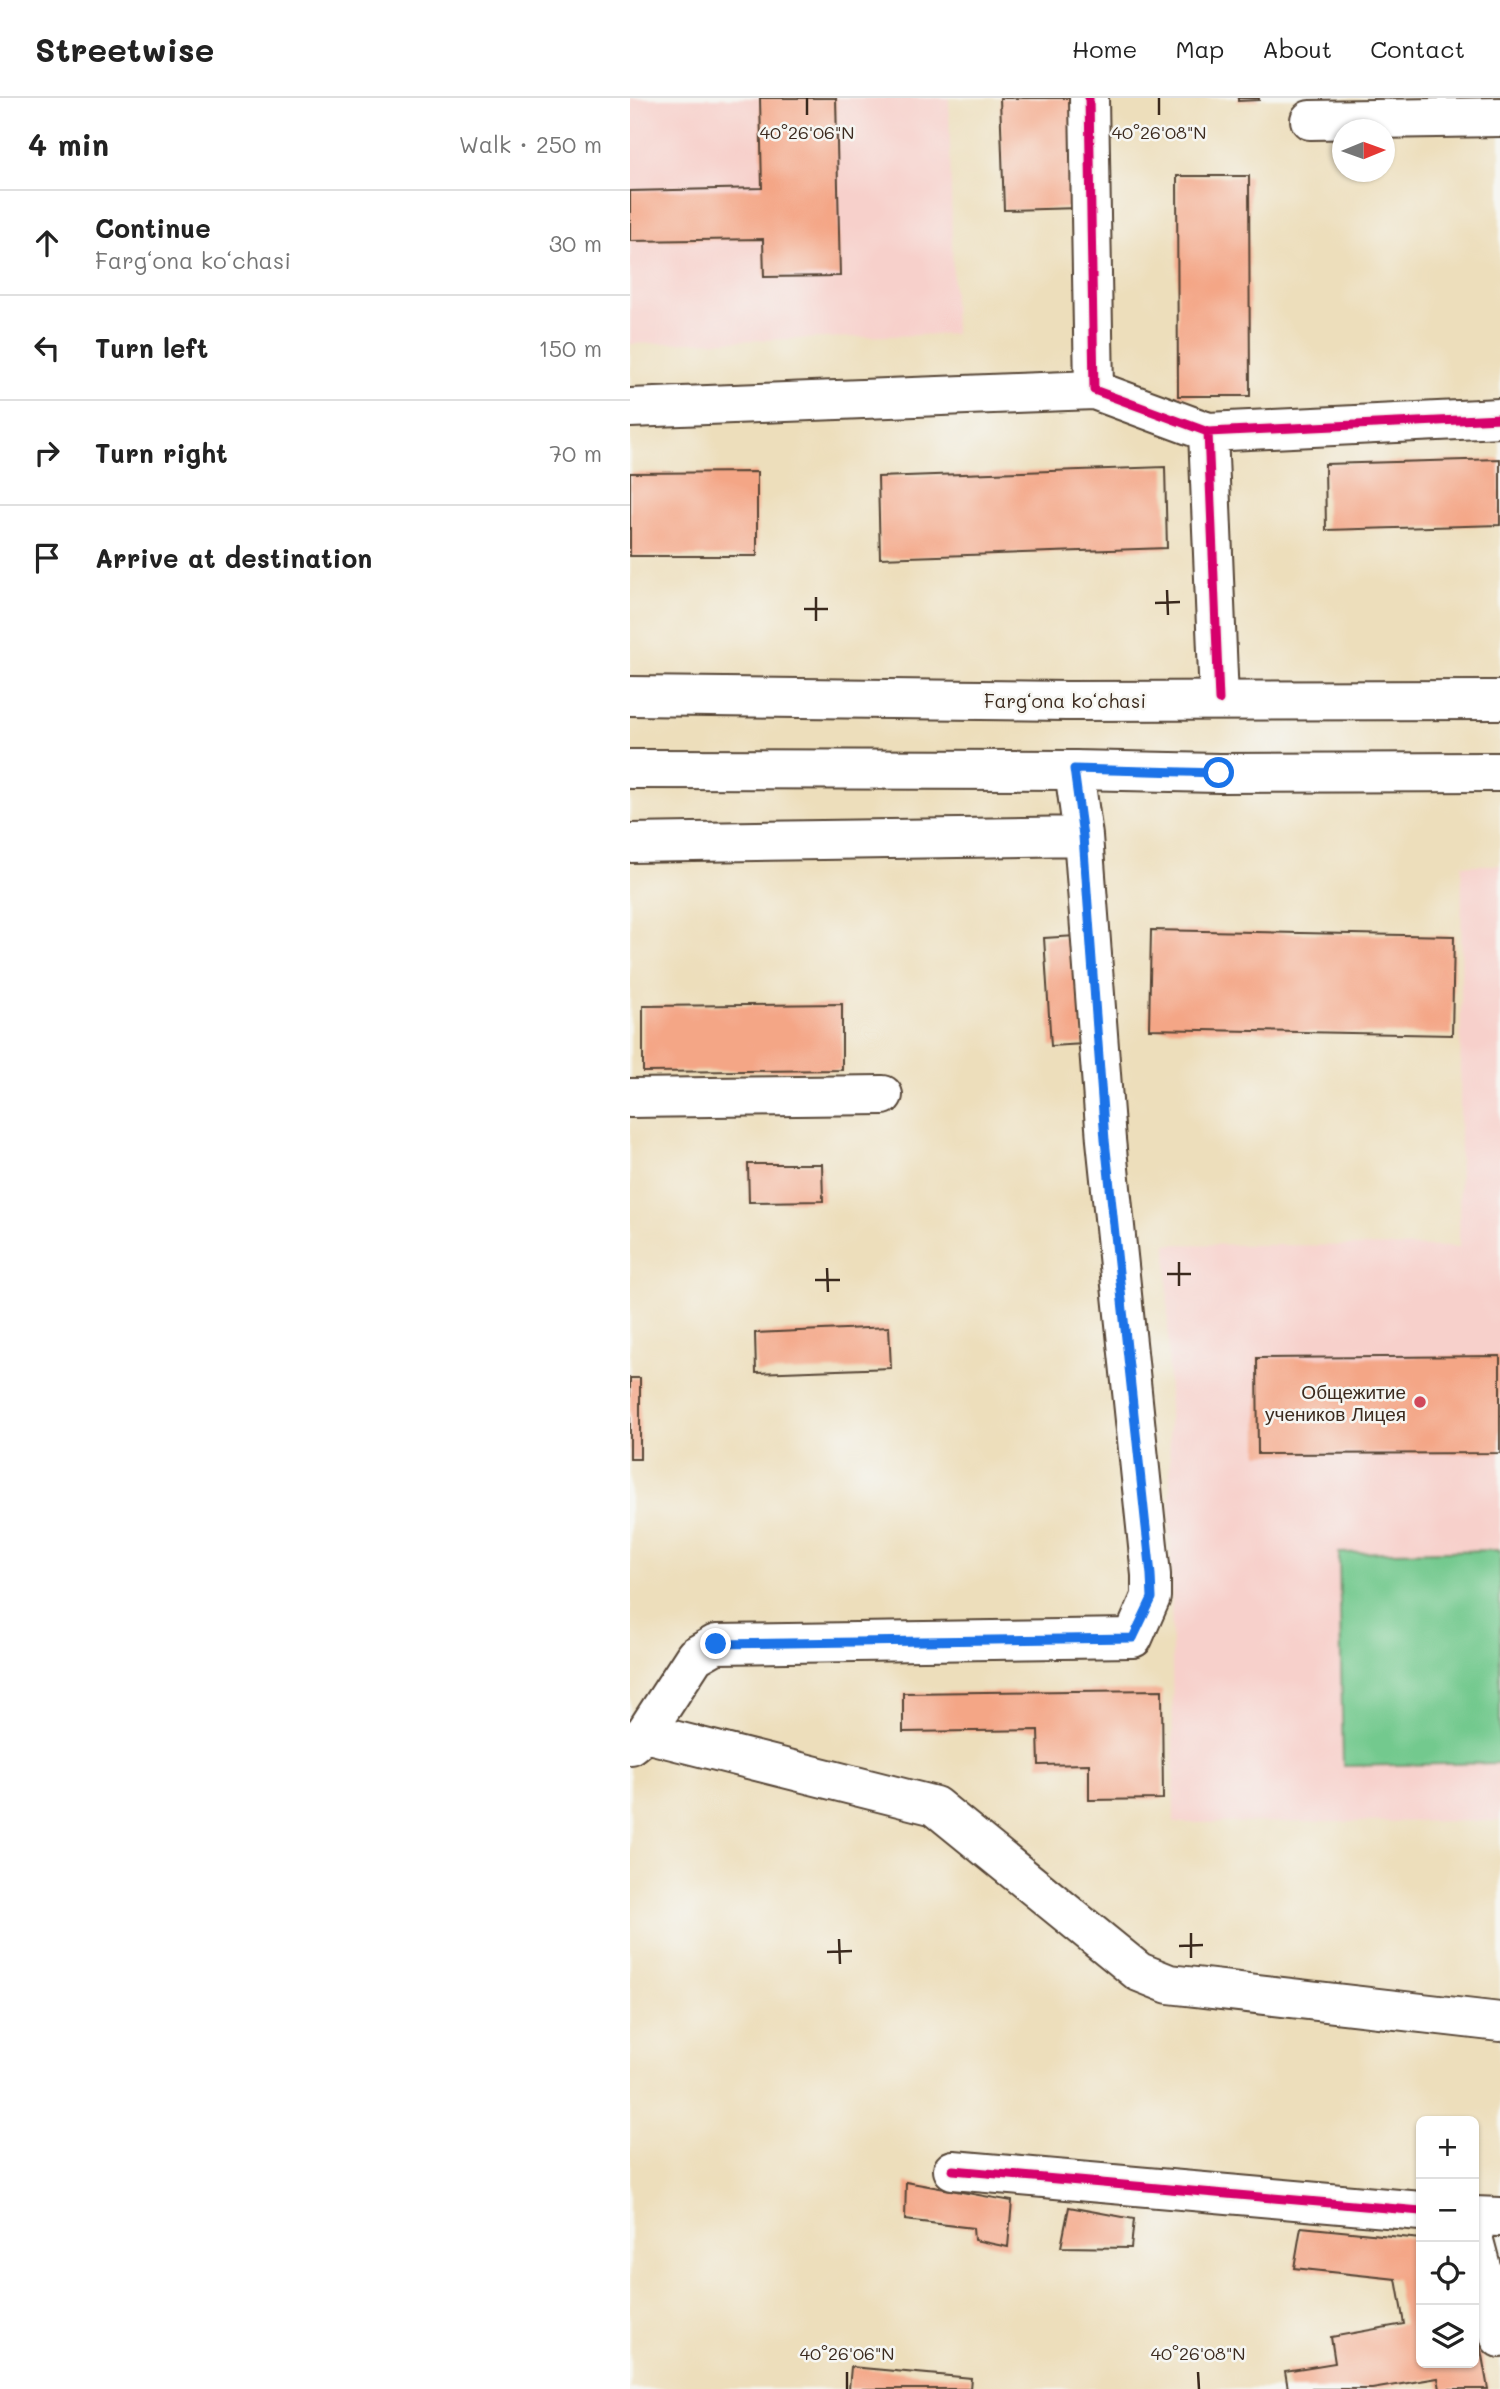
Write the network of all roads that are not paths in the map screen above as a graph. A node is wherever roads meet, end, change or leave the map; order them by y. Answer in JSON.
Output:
{"nodes":[{"id":1,"x":1089,"y":98,"type":"edge"},
{"id":2,"x":1455,"y":108,"type":"edge"},
{"id":3,"x":1500,"y":117,"type":"edge"},
{"id":4,"x":1310,"y":120,"type":"dead end"},
{"id":5,"x":1094,"y":390,"type":"junction"},
{"id":6,"x":630,"y":408,"type":"edge"},
{"id":7,"x":1500,"y":418,"type":"edge"},
{"id":8,"x":1208,"y":432,"type":"junction"},
{"id":9,"x":630,"y":696,"type":"edge"},
{"id":10,"x":1219,"y":700,"type":"junction"},
{"id":11,"x":1500,"y":700,"type":"edge"},
{"id":12,"x":630,"y":769,"type":"edge"},
{"id":13,"x":1074,"y":769,"type":"junction"},
{"id":14,"x":1500,"y":772,"type":"edge"},
{"id":15,"x":1083,"y":836,"type":"junction"},
{"id":16,"x":630,"y":843,"type":"edge"},
{"id":17,"x":883,"y":1095,"type":"dead end"},
{"id":18,"x":630,"y":1098,"type":"edge"},
{"id":19,"x":638,"y":1739,"type":"edge"},
{"id":20,"x":1500,"y":2022,"type":"edge"},
{"id":21,"x":953,"y":2170,"type":"dead end"},
{"id":22,"x":1416,"y":2211,"type":"edge"},
{"id":23,"x":1479,"y":2216,"type":"edge"},
{"id":24,"x":1500,"y":2217,"type":"edge"},
{"id":25,"x":1474,"y":2242,"type":"edge"},
{"id":26,"x":1500,"y":2338,"type":"edge"}],
"edges":[{"from":1,"to":5,"type":"main road"},
{"from":2,"to":3,"type":"main road"},
{"from":2,"to":4,"type":"main road"},
{"from":5,"to":6,"type":"main road"},
{"from":5,"to":8,"type":"main road"},
{"from":7,"to":8,"type":"main road"},
{"from":8,"to":10,"type":"main road"},
{"from":9,"to":10,"type":"main road","name":"Fargʻona koʻchasi"},
{"from":10,"to":11,"type":"main road","name":"Fargʻona koʻchasi"},
{"from":12,"to":13,"type":"main road"},
{"from":13,"to":14,"type":"main road"},
{"from":13,"to":15,"type":"main road"},
{"from":15,"to":16,"type":"main road"},
{"from":15,"to":19,"type":"main road"},
{"from":17,"to":18,"type":"main road"},
{"from":19,"to":20,"type":"main road"},
{"from":21,"to":22,"type":"main road"},
{"from":23,"to":24,"type":"main road"},
{"from":25,"to":26,"type":"main road"}]}
